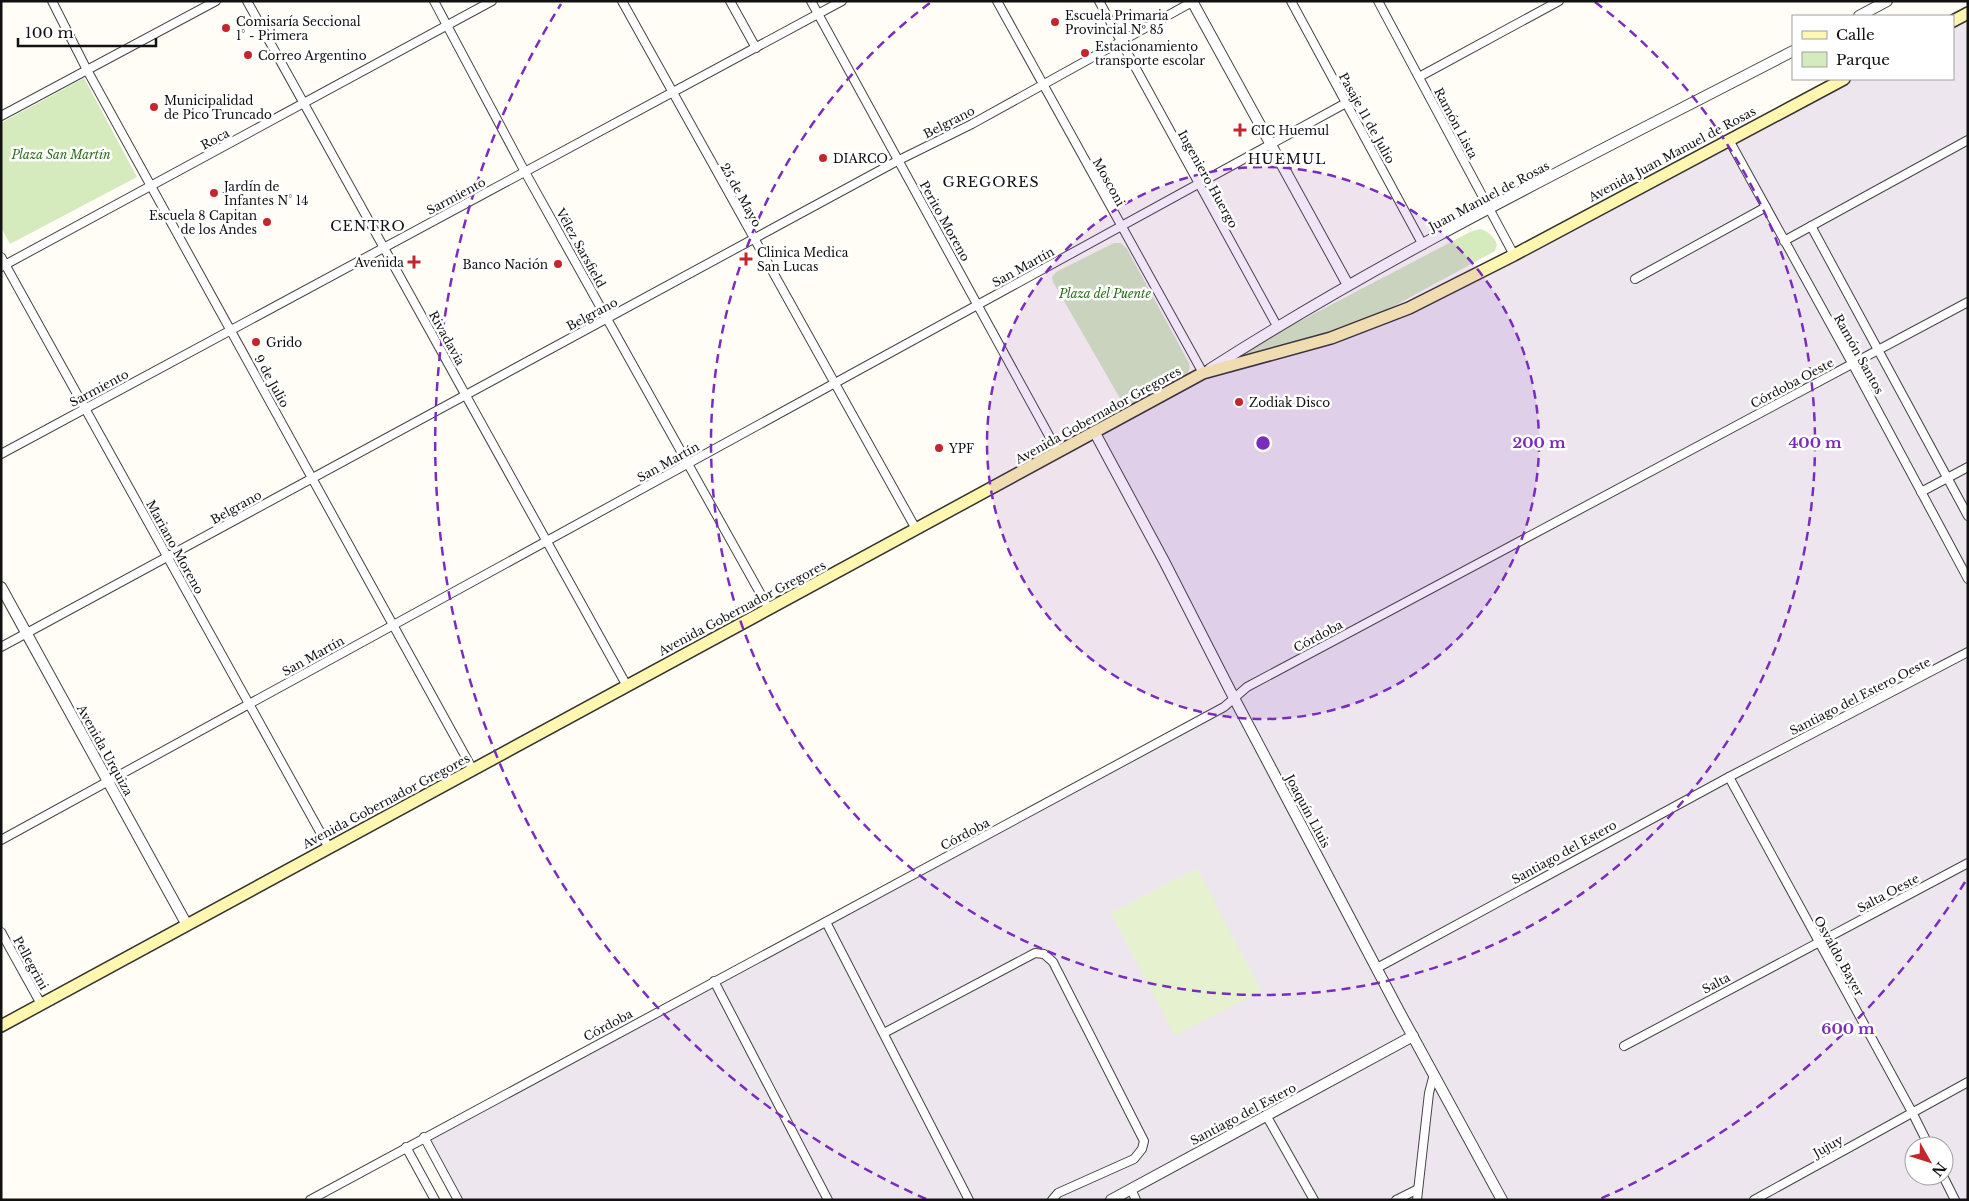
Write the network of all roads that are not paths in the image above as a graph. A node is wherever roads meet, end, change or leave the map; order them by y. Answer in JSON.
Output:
{"nodes":[{"id":1,"x":52,"y":1,"type":"edge"},
{"id":2,"x":216,"y":1,"type":"edge"},
{"id":3,"x":247,"y":1,"type":"edge"},
{"id":4,"x":434,"y":1,"type":"edge"},
{"id":5,"x":492,"y":1,"type":"edge"},
{"id":6,"x":622,"y":1,"type":"edge"},
{"id":7,"x":730,"y":1,"type":"edge"},
{"id":8,"x":811,"y":1,"type":"edge"},
{"id":9,"x":842,"y":1,"type":"edge"},
{"id":10,"x":998,"y":1,"type":"edge"},
{"id":11,"x":1099,"y":1,"type":"edge"},
{"id":12,"x":1291,"y":1,"type":"edge"},
{"id":13,"x":1378,"y":1,"type":"edge"},
{"id":14,"x":1559,"y":1,"type":"edge"},
{"id":15,"x":1193,"y":2,"type":"edge"},
{"id":16,"x":1881,"y":3,"type":"edge"},
{"id":17,"x":1968,"y":13,"type":"edge"},
{"id":18,"x":818,"y":14,"type":"junction"},
{"id":19,"x":1861,"y":15,"type":"edge"},
{"id":20,"x":1954,"y":20,"type":"edge"},
{"id":21,"x":447,"y":26,"type":"junction"},
{"id":22,"x":1121,"y":42,"type":"junction"},
{"id":23,"x":756,"y":48,"type":"junction"},
{"id":24,"x":1792,"y":52,"type":"edge"},
{"id":25,"x":87,"y":70,"type":"junction"},
{"id":26,"x":1419,"y":77,"type":"junction"},
{"id":27,"x":1842,"y":80,"type":"edge"},
{"id":28,"x":1043,"y":84,"type":"junction"},
{"id":29,"x":671,"y":93,"type":"junction"},
{"id":30,"x":1346,"y":103,"type":"junction"},
{"id":31,"x":304,"y":104,"type":"junction"},
{"id":32,"x":1,"y":116,"type":"edge"},
{"id":33,"x":1728,"y":140,"type":"junction"},
{"id":34,"x":1968,"y":140,"type":"edge"},
{"id":35,"x":1272,"y":144,"type":"junction"},
{"id":36,"x":899,"y":160,"type":"junction"},
{"id":37,"x":526,"y":172,"type":"junction"},
{"id":38,"x":1198,"y":184,"type":"junction"},
{"id":39,"x":151,"y":186,"type":"junction"},
{"id":40,"x":1766,"y":207,"type":"junction"},
{"id":41,"x":1489,"y":209,"type":"junction"},
{"id":42,"x":1120,"y":226,"type":"junction"},
{"id":43,"x":1811,"y":226,"type":"junction"},
{"id":44,"x":753,"y":239,"type":"junction"},
{"id":45,"x":1784,"y":241,"type":"junction"},
{"id":46,"x":1423,"y":245,"type":"junction"},
{"id":47,"x":384,"y":248,"type":"junction"},
{"id":48,"x":1514,"y":255,"type":"junction"},
{"id":49,"x":1,"y":257,"type":"edge"},
{"id":50,"x":3,"y":266,"type":"edge"},
{"id":51,"x":1635,"y":279,"type":"dead end"},
{"id":52,"x":1348,"y":285,"type":"junction"},
{"id":53,"x":1968,"y":302,"type":"edge"},
{"id":54,"x":978,"y":305,"type":"junction"},
{"id":55,"x":608,"y":318,"type":"junction"},
{"id":56,"x":1277,"y":326,"type":"junction"},
{"id":57,"x":231,"y":330,"type":"junction"},
{"id":58,"x":1878,"y":350,"type":"junction"},
{"id":59,"x":1852,"y":363,"type":"junction"},
{"id":60,"x":1203,"y":373,"type":"junction"},
{"id":61,"x":834,"y":383,"type":"junction"},
{"id":62,"x":465,"y":395,"type":"junction"},
{"id":63,"x":85,"y":408,"type":"junction"},
{"id":64,"x":1095,"y":432,"type":"junction"},
{"id":65,"x":1058,"y":452,"type":"junction"},
{"id":66,"x":1,"y":454,"type":"edge"},
{"id":67,"x":689,"y":463,"type":"junction"},
{"id":68,"x":1968,"y":467,"type":"edge"},
{"id":69,"x":313,"y":478,"type":"junction"},
{"id":70,"x":1947,"y":478,"type":"junction"},
{"id":71,"x":1628,"y":484,"type":"joint"},
{"id":72,"x":1921,"y":492,"type":"junction"},
{"id":73,"x":1968,"y":516,"type":"edge"},
{"id":74,"x":916,"y":529,"type":"junction"},
{"id":75,"x":546,"y":541,"type":"junction"},
{"id":76,"x":168,"y":557,"type":"junction"},
{"id":77,"x":1968,"y":579,"type":"edge"},
{"id":78,"x":1,"y":587,"type":"edge"},
{"id":79,"x":769,"y":609,"type":"junction"},
{"id":80,"x":394,"y":625,"type":"junction"},
{"id":81,"x":27,"y":633,"type":"junction"},
{"id":82,"x":1,"y":647,"type":"edge"},
{"id":83,"x":1968,"y":652,"type":"edge"},
{"id":84,"x":627,"y":686,"type":"junction"},
{"id":85,"x":1234,"y":698,"type":"junction"},
{"id":86,"x":250,"y":704,"type":"junction"},
{"id":87,"x":1763,"y":759,"type":"joint"},
{"id":88,"x":474,"y":770,"type":"junction"},
{"id":89,"x":1728,"y":777,"type":"junction"},
{"id":90,"x":108,"y":782,"type":"junction"},
{"id":91,"x":1,"y":840,"type":"edge"},
{"id":92,"x":329,"y":848,"type":"junction"},
{"id":93,"x":1968,"y":863,"type":"edge"},
{"id":94,"x":826,"y":922,"type":"junction"},
{"id":95,"x":187,"y":925,"type":"junction"},
{"id":96,"x":1,"y":932,"type":"edge"},
{"id":97,"x":1819,"y":942,"type":"junction"},
{"id":98,"x":1377,"y":968,"type":"junction"},
{"id":99,"x":714,"y":982,"type":"junction"},
{"id":100,"x":41,"y":1004,"type":"junction"},
{"id":101,"x":1,"y":1026,"type":"edge"},
{"id":102,"x":884,"y":1033,"type":"junction"},
{"id":103,"x":1413,"y":1036,"type":"junction"},
{"id":104,"x":1624,"y":1046,"type":"dead end"},
{"id":105,"x":1434,"y":1074,"type":"junction"},
{"id":106,"x":1968,"y":1082,"type":"edge"},
{"id":107,"x":1912,"y":1112,"type":"junction"},
{"id":108,"x":1266,"y":1116,"type":"junction"},
{"id":109,"x":1924,"y":1136,"type":"edge"},
{"id":110,"x":424,"y":1137,"type":"junction"},
{"id":111,"x":406,"y":1147,"type":"junction"},
{"id":112,"x":1948,"y":1186,"type":"edge"},
{"id":113,"x":1131,"y":1189,"type":"junction"},
{"id":114,"x":1418,"y":1189,"type":"junction"},
{"id":115,"x":310,"y":1200,"type":"edge"},
{"id":116,"x":435,"y":1200,"type":"edge"},
{"id":117,"x":458,"y":1200,"type":"edge"},
{"id":118,"x":828,"y":1200,"type":"edge"},
{"id":119,"x":969,"y":1200,"type":"edge"},
{"id":120,"x":1052,"y":1200,"type":"edge"},
{"id":121,"x":1111,"y":1200,"type":"edge"},
{"id":122,"x":1136,"y":1200,"type":"edge"},
{"id":123,"x":1314,"y":1200,"type":"edge"},
{"id":124,"x":1396,"y":1200,"type":"edge"},
{"id":125,"x":1417,"y":1200,"type":"edge"},
{"id":126,"x":1502,"y":1200,"type":"edge"},
{"id":127,"x":1754,"y":1200,"type":"edge"},
{"id":128,"x":1955,"y":1200,"type":"edge"}],
"edges":[{"from":1,"to":25,"type":"street","name":"9 de Julio"},
{"from":2,"to":25,"type":"street"},
{"from":3,"to":31,"type":"street","name":"Rivadavia"},
{"from":4,"to":21,"type":"street","name":"Vélez Sarsfield"},
{"from":5,"to":21,"type":"street","name":"Roca"},
{"from":6,"to":29,"type":"street","name":"25 de Mayo"},
{"from":7,"to":23,"type":"street"},
{"from":8,"to":18,"type":"street","name":"Perito Moreno"},
{"from":9,"to":18,"type":"street","name":"Sarmiento"},
{"from":10,"to":28,"type":"street","name":"Mosconi"},
{"from":11,"to":22,"type":"street","name":"Ingeniero Huergo"},
{"from":12,"to":30,"type":"street","name":"Pasaje 11 de Julio"},
{"from":13,"to":26,"type":"street","name":"Ramón Lista"},
{"from":14,"to":26,"type":"street"},
{"from":15,"to":22,"type":"street","name":"Belgrano"},
{"from":15,"to":35,"type":"street"},
{"from":16,"to":19,"type":"street"},
{"from":17,"to":20,"type":"main road"},
{"from":18,"to":23,"type":"street","name":"Sarmiento"},
{"from":18,"to":36,"type":"street","name":"Perito Moreno"},
{"from":21,"to":31,"type":"street","name":"Roca"},
{"from":21,"to":37,"type":"street","name":"Vélez Sarsfield"},
{"from":22,"to":28,"type":"street","name":"Belgrano"},
{"from":22,"to":38,"type":"street","name":"Ingeniero Huergo"},
{"from":23,"to":29,"type":"street","name":"Sarmiento"},
{"from":24,"to":41,"type":"street","name":"Juan Manuel de Rosas"},
{"from":25,"to":32,"type":"street"},
{"from":25,"to":39,"type":"street","name":"9 de Julio"},
{"from":26,"to":41,"type":"street","name":"Ramón Lista"},
{"from":27,"to":33,"type":"main road","name":"Avenida Juan Manuel de Rosas"},
{"from":28,"to":36,"type":"street","name":"Belgrano"},
{"from":28,"to":42,"type":"street","name":"Mosconi"},
{"from":29,"to":37,"type":"street","name":"Sarmiento"},
{"from":29,"to":44,"type":"street","name":"25 de Mayo"},
{"from":30,"to":35,"type":"street","name":"San Martín"},
{"from":30,"to":46,"type":"street","name":"Pasaje 11 de Julio"},
{"from":31,"to":39,"type":"street","name":"Roca"},
{"from":31,"to":47,"type":"street","name":"Rivadavia"},
{"from":33,"to":40,"type":"street","name":"Ramón Santos"},
{"from":33,"to":48,"type":"main road","name":"Avenida Juan Manuel de Rosas"},
{"from":34,"to":43,"type":"street"},
{"from":35,"to":38,"type":"street","name":"San Martín"},
{"from":35,"to":52,"type":"street"},
{"from":36,"to":44,"type":"street","name":"Belgrano"},
{"from":36,"to":54,"type":"street","name":"Perito Moreno"},
{"from":37,"to":47,"type":"street","name":"Sarmiento"},
{"from":37,"to":55,"type":"street","name":"Vélez Sarsfield"},
{"from":38,"to":42,"type":"street","name":"San Martín"},
{"from":38,"to":56,"type":"street","name":"Ingeniero Huergo"},
{"from":39,"to":50,"type":"street","name":"Roca"},
{"from":39,"to":57,"type":"street","name":"9 de Julio"},
{"from":40,"to":45,"type":"street","name":"Ramón Santos"},
{"from":40,"to":51,"type":"street"},
{"from":41,"to":46,"type":"street","name":"Juan Manuel de Rosas"},
{"from":41,"to":48,"type":"street","name":"Ramón Lista"},
{"from":42,"to":54,"type":"street","name":"San Martín"},
{"from":42,"to":60,"type":"street","name":"Mosconi"},
{"from":43,"to":45,"type":"street"},
{"from":43,"to":58,"type":"street","name":"Ramón Santos"},
{"from":44,"to":55,"type":"street","name":"Belgrano"},
{"from":44,"to":61,"type":"street","name":"25 de Mayo"},
{"from":45,"to":59,"type":"street","name":"Ramón Santos"},
{"from":46,"to":52,"type":"street","name":"Juan Manuel de Rosas"},
{"from":47,"to":57,"type":"street","name":"Sarmiento"},
{"from":47,"to":62,"type":"street","name":"Rivadavia"},
{"from":48,"to":60,"type":"main road","name":"Avenida Gobernador Gregores"},
{"from":49,"to":50,"type":"street","name":"Mariano Moreno"},
{"from":50,"to":63,"type":"street","name":"Mariano Moreno"},
{"from":52,"to":56,"type":"street","name":"Juan Manuel de Rosas"},
{"from":53,"to":58,"type":"street","name":"Córdoba Oeste"},
{"from":54,"to":61,"type":"street","name":"San Martín"},
{"from":54,"to":65,"type":"street","name":"Perito Moreno"},
{"from":55,"to":62,"type":"street","name":"Belgrano"},
{"from":55,"to":67,"type":"street","name":"Vélez Sarsfield"},
{"from":56,"to":60,"type":"street","name":"Juan Manuel de Rosas"},
{"from":57,"to":63,"type":"street","name":"Sarmiento"},
{"from":57,"to":69,"type":"street","name":"9 de Julio"},
{"from":58,"to":59,"type":"street","name":"Córdoba Oeste"},
{"from":58,"to":70,"type":"street","name":"Ramón Santos"},
{"from":59,"to":71,"type":"street","name":"Córdoba Oeste"},
{"from":59,"to":72,"type":"street","name":"Ramón Santos"},
{"from":60,"to":64,"type":"main road","name":"Avenida Gobernador Gregores"},
{"from":61,"to":67,"type":"street","name":"San Martín"},
{"from":61,"to":74,"type":"street","name":"25 de Mayo"},
{"from":62,"to":69,"type":"street","name":"Belgrano"},
{"from":62,"to":75,"type":"street","name":"Rivadavia"},
{"from":63,"to":66,"type":"street","name":"Sarmiento"},
{"from":63,"to":76,"type":"street","name":"Mariano Moreno"},
{"from":64,"to":65,"type":"main road","name":"Avenida Gobernador Gregores"},
{"from":64,"to":85,"type":"street","name":"Joaquín Lluis"},
{"from":65,"to":74,"type":"main road","name":"Avenida Gobernador Gregores"},
{"from":67,"to":75,"type":"street","name":"San Martín"},
{"from":67,"to":79,"type":"street","name":"Vélez Sarsfield"},
{"from":68,"to":70,"type":"street"},
{"from":69,"to":76,"type":"street","name":"Belgrano"},
{"from":69,"to":80,"type":"street","name":"9 de Julio"},
{"from":70,"to":72,"type":"street"},
{"from":70,"to":73,"type":"street","name":"Ramón Santos"},
{"from":71,"to":85,"type":"street","name":"Córdoba"},
{"from":72,"to":77,"type":"street","name":"Ramón Santos"},
{"from":74,"to":79,"type":"main road","name":"Avenida Gobernador Gregores"},
{"from":75,"to":80,"type":"street","name":"San Martín"},
{"from":75,"to":84,"type":"street","name":"Rivadavia"},
{"from":76,"to":81,"type":"street","name":"Belgrano"},
{"from":76,"to":86,"type":"street","name":"Mariano Moreno"},
{"from":78,"to":81,"type":"street","name":"Avenida Urquiza"},
{"from":79,"to":84,"type":"main road","name":"Avenida Gobernador Gregores"},
{"from":80,"to":86,"type":"street","name":"San Martín"},
{"from":80,"to":88,"type":"street","name":"9 de Julio"},
{"from":81,"to":82,"type":"street","name":"Belgrano"},
{"from":81,"to":90,"type":"street","name":"Avenida Urquiza"},
{"from":83,"to":87,"type":"street","name":"Santiago del Estero Oeste"},
{"from":84,"to":88,"type":"main road","name":"Avenida Gobernador Gregores"},
{"from":85,"to":94,"type":"street","name":"Córdoba"},
{"from":85,"to":98,"type":"street","name":"Joaquín Lluis"},
{"from":86,"to":90,"type":"street","name":"San Martín"},
{"from":86,"to":92,"type":"street","name":"Mariano Moreno"},
{"from":87,"to":89,"type":"street","name":"Santiago del Estero"},
{"from":88,"to":92,"type":"main road","name":"Avenida Gobernador Gregores"},
{"from":89,"to":97,"type":"street","name":"Osvaldo Bayer"},
{"from":89,"to":98,"type":"street","name":"Santiago del Estero"},
{"from":90,"to":91,"type":"street","name":"San Martín"},
{"from":90,"to":95,"type":"street","name":"Avenida Urquiza"},
{"from":92,"to":95,"type":"main road","name":"Avenida Gobernador Gregores"},
{"from":93,"to":97,"type":"street","name":"Salta Oeste"},
{"from":94,"to":99,"type":"street","name":"Córdoba"},
{"from":94,"to":102,"type":"street"},
{"from":95,"to":100,"type":"main road","name":"Avenida Gobernador Gregores"},
{"from":96,"to":100,"type":"street","name":"Pellegrini"},
{"from":97,"to":104,"type":"street","name":"Salta"},
{"from":97,"to":107,"type":"street","name":"Osvaldo Bayer"},
{"from":98,"to":103,"type":"street","name":"Joaquín Lluis"},
{"from":99,"to":110,"type":"street","name":"Córdoba"},
{"from":99,"to":118,"type":"street"},
{"from":100,"to":101,"type":"main road","name":"Avenida Gobernador Gregores"},
{"from":102,"to":119,"type":"street"},
{"from":102,"to":120,"type":"street"},
{"from":103,"to":105,"type":"street","name":"Joaquín Lluis"},
{"from":103,"to":108,"type":"street","name":"Santiago del Estero"},
{"from":105,"to":114,"type":"street"},
{"from":105,"to":126,"type":"street","name":"Joaquín Lluis"},
{"from":106,"to":107,"type":"street","name":"Jujuy"},
{"from":107,"to":109,"type":"street","name":"Osvaldo Bayer"},
{"from":107,"to":127,"type":"street","name":"Jujuy"},
{"from":108,"to":113,"type":"street","name":"Santiago del Estero"},
{"from":108,"to":123,"type":"street"},
{"from":110,"to":111,"type":"street","name":"Córdoba"},
{"from":110,"to":117,"type":"street"},
{"from":111,"to":115,"type":"street","name":"Córdoba"},
{"from":111,"to":116,"type":"street"},
{"from":112,"to":128,"type":"street"},
{"from":113,"to":121,"type":"street","name":"Santiago del Estero"},
{"from":113,"to":122,"type":"street"},
{"from":114,"to":124,"type":"street"},
{"from":114,"to":125,"type":"street"}]}
